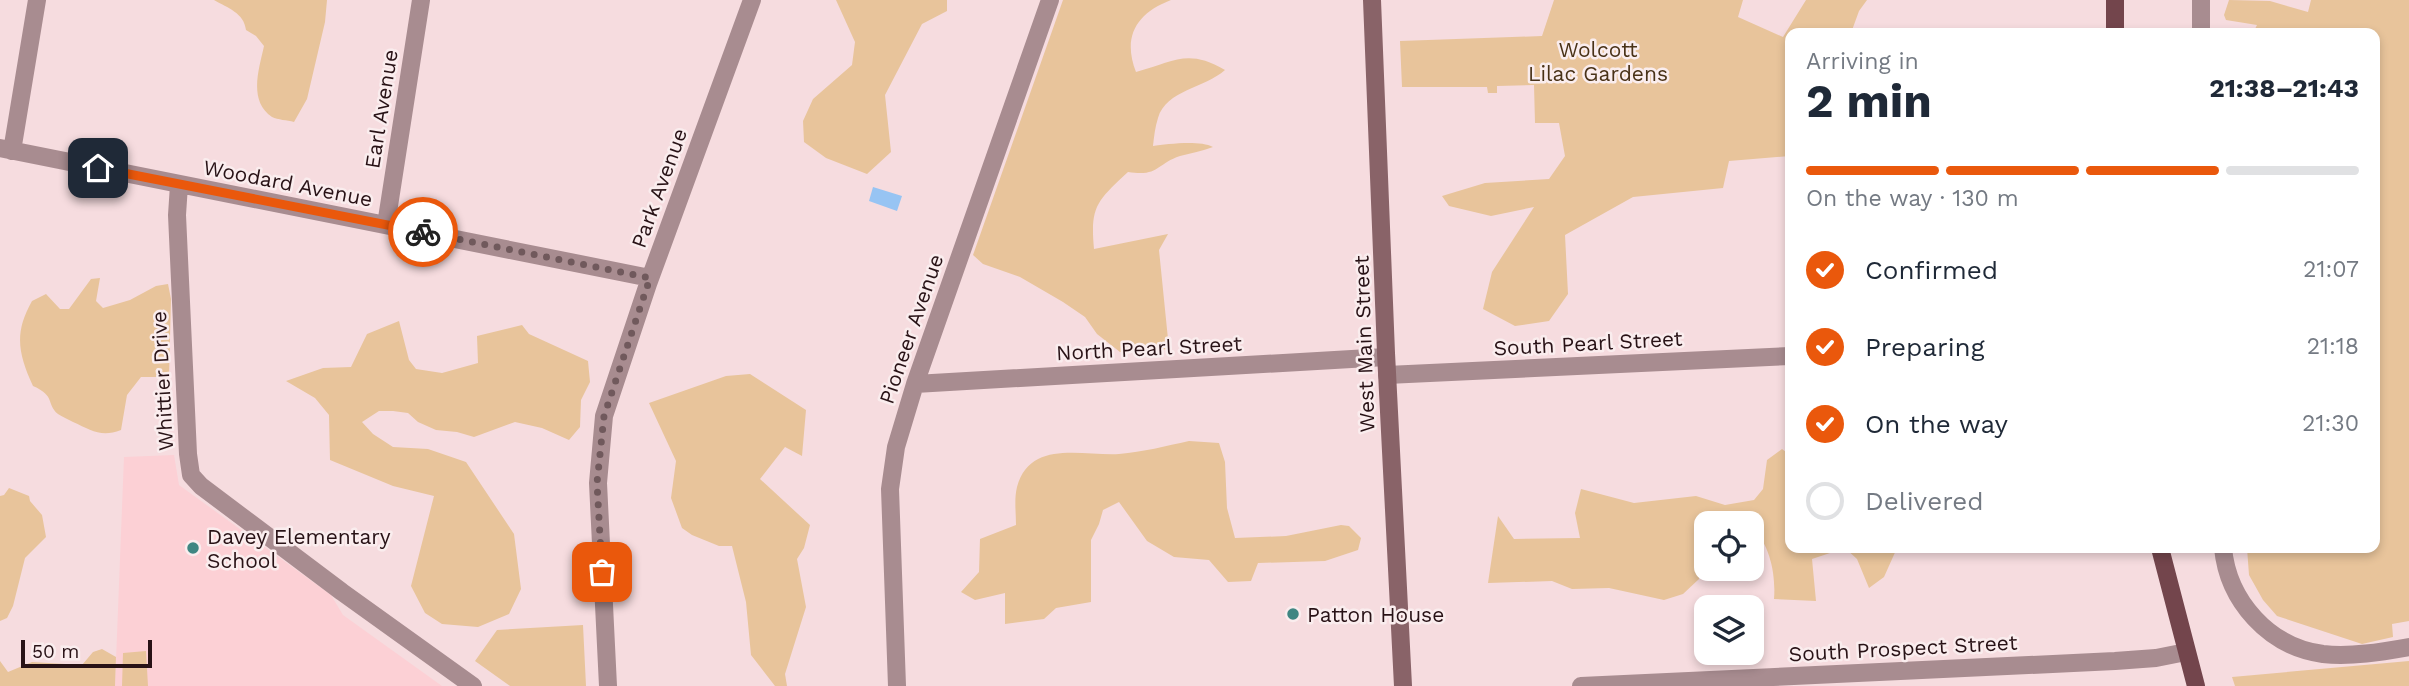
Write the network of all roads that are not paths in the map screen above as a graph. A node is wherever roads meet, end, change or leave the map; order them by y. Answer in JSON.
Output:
{"nodes":[{"id":1,"x":37,"y":0,"type":"edge"},
{"id":2,"x":421,"y":0,"type":"edge"},
{"id":3,"x":752,"y":0,"type":"edge"},
{"id":4,"x":1049,"y":0,"type":"edge"},
{"id":5,"x":1371,"y":0,"type":"edge"},
{"id":6,"x":2115,"y":0,"type":"edge"},
{"id":7,"x":2201,"y":0,"type":"edge"},
{"id":8,"x":2115,"y":28,"type":"edge"},
{"id":9,"x":2201,"y":28,"type":"edge"},
{"id":10,"x":6,"y":150,"type":"edge"},
{"id":11,"x":179,"y":185,"type":"junction"},
{"id":12,"x":386,"y":225,"type":"junction"},
{"id":13,"x":650,"y":278,"type":"junction"},
{"id":14,"x":1785,"y":356,"type":"edge"},
{"id":15,"x":1387,"y":366,"type":"junction"},
{"id":16,"x":915,"y":384,"type":"junction"},
{"id":17,"x":2161,"y":553,"type":"edge"},
{"id":18,"x":2224,"y":553,"type":"edge"},
{"id":19,"x":2409,"y":647,"type":"edge"},
{"id":20,"x":2186,"y":652,"type":"junction"},
{"id":21,"x":473,"y":686,"type":"edge"},
{"id":22,"x":608,"y":686,"type":"edge"},
{"id":23,"x":897,"y":686,"type":"edge"},
{"id":24,"x":1403,"y":686,"type":"edge"},
{"id":25,"x":1581,"y":686,"type":"edge"},
{"id":26,"x":2196,"y":686,"type":"edge"}],
"edges":[{"from":1,"to":10,"type":"street"},
{"from":2,"to":12,"type":"street","name":"Earl Avenue"},
{"from":3,"to":13,"type":"street","name":"Park Avenue"},
{"from":4,"to":16,"type":"street","name":"Pioneer Avenue"},
{"from":5,"to":15,"type":"main road","name":"West Main Street"},
{"from":6,"to":8,"type":"main road"},
{"from":7,"to":9,"type":"street"},
{"from":10,"to":11,"type":"street","name":"Woodard Avenue"},
{"from":11,"to":12,"type":"street","name":"Woodard Avenue"},
{"from":11,"to":21,"type":"street","name":"Whittier Drive"},
{"from":12,"to":13,"type":"street","name":"Woodard Avenue"},
{"from":13,"to":22,"type":"street","name":"Park Avenue"},
{"from":14,"to":15,"type":"street","name":"South Pearl Street"},
{"from":15,"to":16,"type":"street","name":"North Pearl Street"},
{"from":15,"to":24,"type":"main road","name":"West Main Street"},
{"from":16,"to":23,"type":"street","name":"Pioneer Avenue"},
{"from":17,"to":20,"type":"main road"},
{"from":18,"to":19,"type":"street"},
{"from":20,"to":25,"type":"street","name":"South Prospect Street"},
{"from":20,"to":26,"type":"main road"}]}
